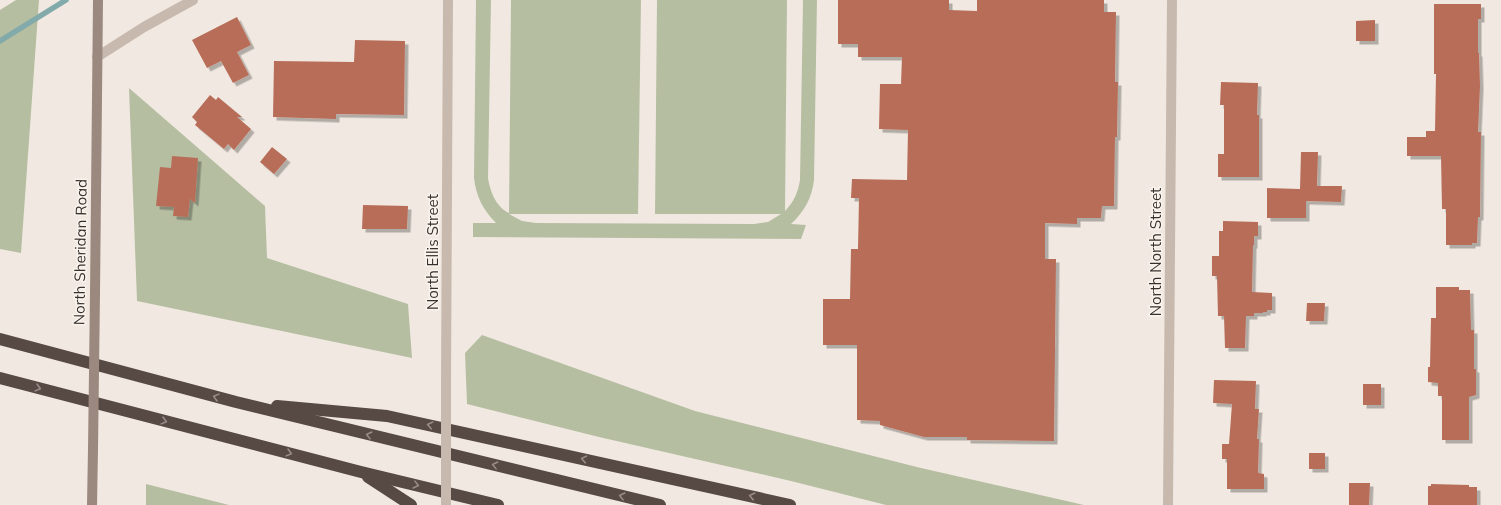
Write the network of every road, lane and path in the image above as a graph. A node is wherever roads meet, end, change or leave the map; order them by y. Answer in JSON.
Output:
{"nodes":[{"id":1,"x":98,"y":0,"type":"edge"},
{"id":2,"x":193,"y":0,"type":"edge"},
{"id":3,"x":448,"y":0,"type":"edge"},
{"id":4,"x":1172,"y":0,"type":"edge"},
{"id":5,"x":97,"y":57,"type":"junction"},
{"id":6,"x":0,"y":339,"type":"edge"},
{"id":7,"x":0,"y":378,"type":"edge"},
{"id":8,"x":236,"y":402,"type":"junction"},
{"id":9,"x":361,"y":472,"type":"junction"},
{"id":10,"x":92,"y":505,"type":"edge"},
{"id":11,"x":411,"y":505,"type":"edge"},
{"id":12,"x":446,"y":505,"type":"edge"},
{"id":13,"x":498,"y":505,"type":"edge"},
{"id":14,"x":660,"y":505,"type":"edge"},
{"id":15,"x":790,"y":505,"type":"edge"},
{"id":16,"x":1168,"y":505,"type":"edge"}],
"edges":[{"from":1,"to":5,"type":"main road","name":"North Sheridan Road"},
{"from":2,"to":5,"type":"street"},
{"from":3,"to":12,"type":"street","name":"North Ellis Street","bridge":true},
{"from":4,"to":16,"type":"street","name":"North North Street"},
{"from":5,"to":10,"type":"main road","name":"North Sheridan Road","bridge":true},
{"from":8,"to":6,"type":"highway","one_way":true},
{"from":7,"to":9,"type":"highway","one_way":true},
{"from":14,"to":8,"type":"highway","one_way":true},
{"from":15,"to":8,"type":"highway","one_way":true},
{"from":9,"to":11,"type":"highway"},
{"from":9,"to":13,"type":"highway","one_way":true}]}
